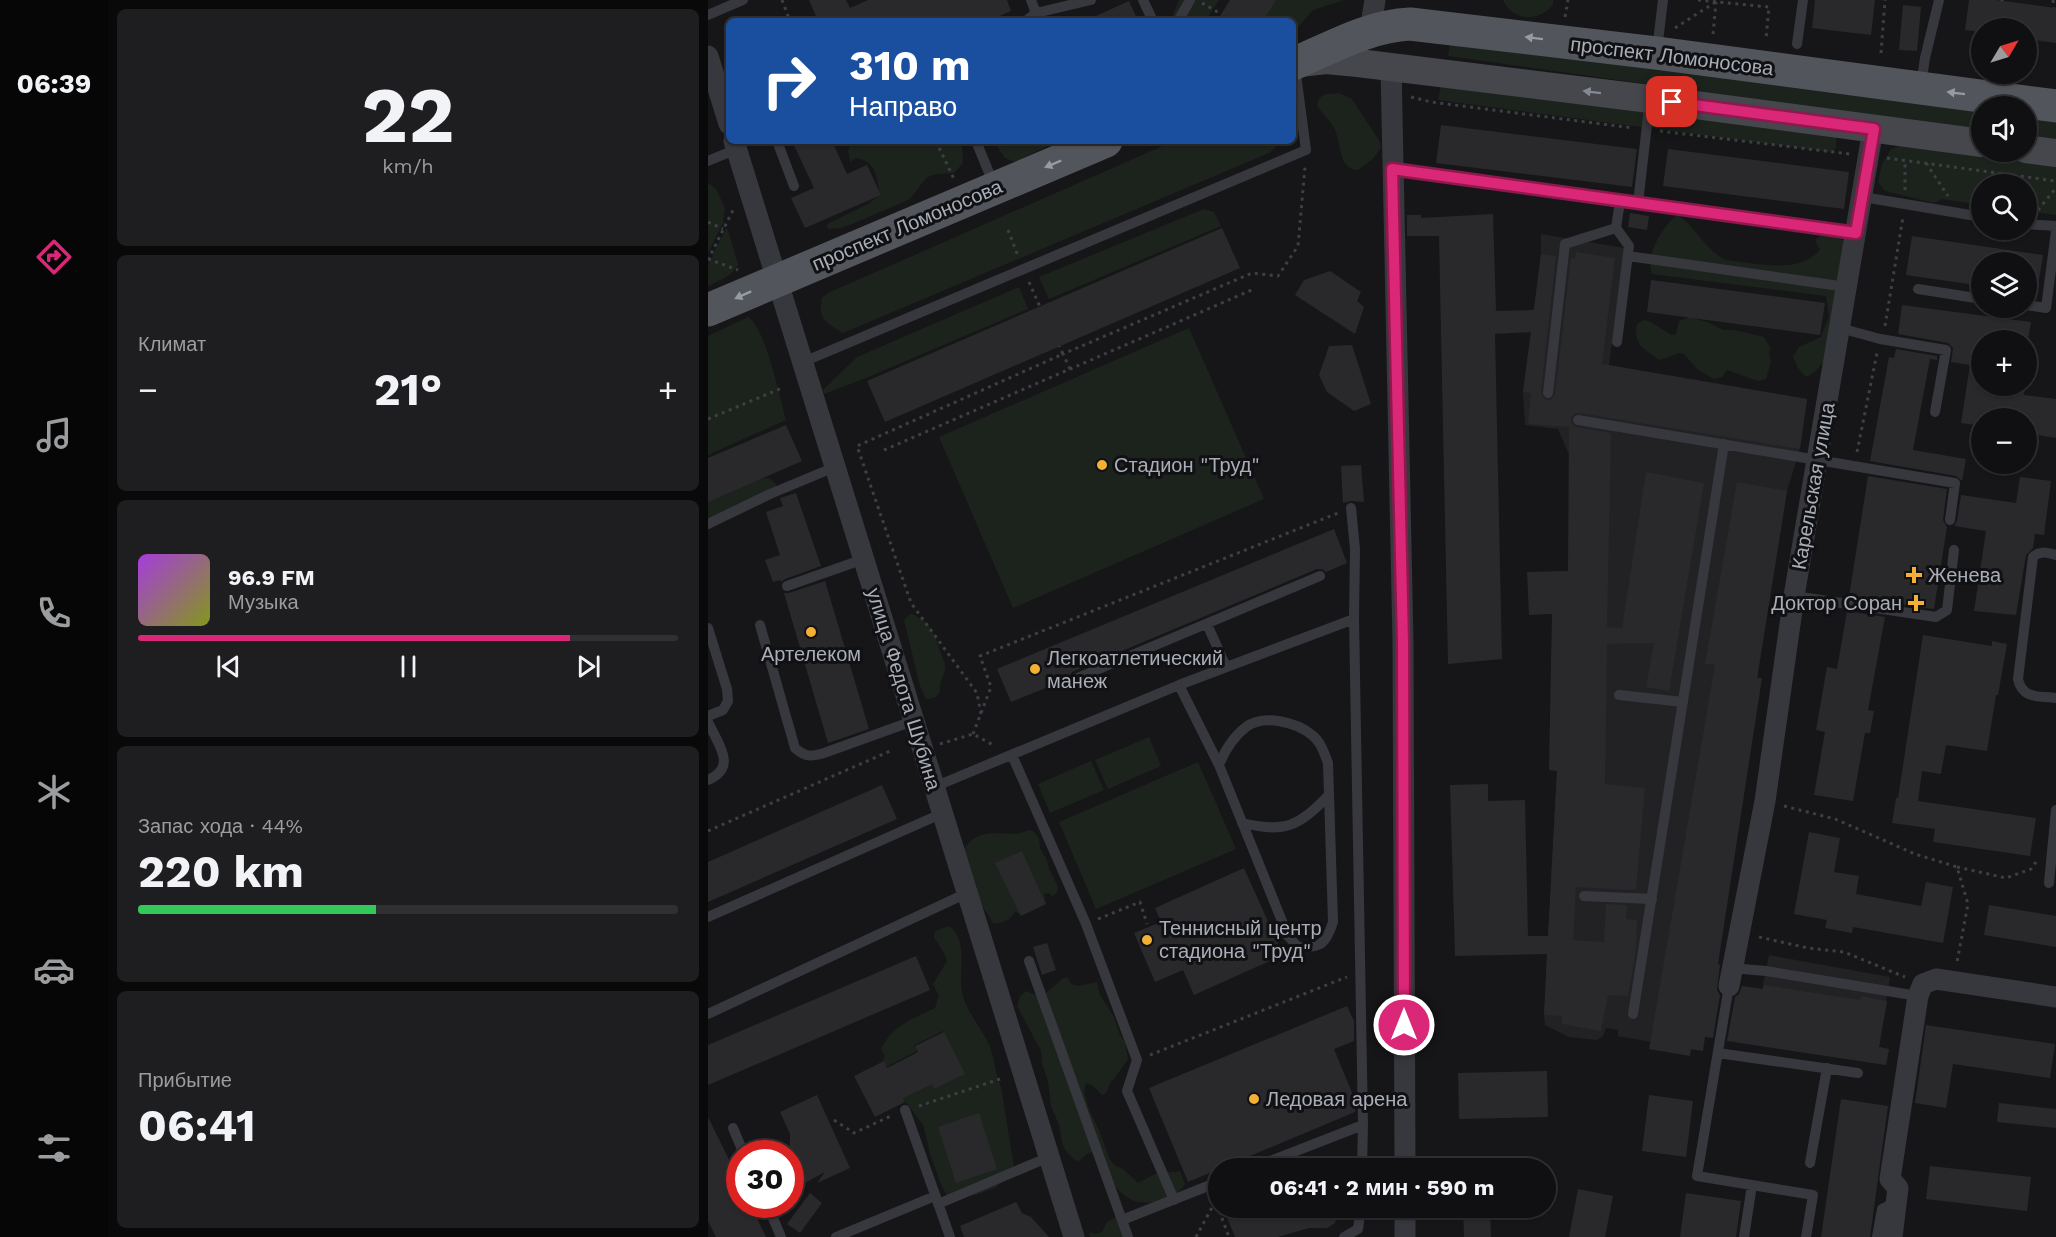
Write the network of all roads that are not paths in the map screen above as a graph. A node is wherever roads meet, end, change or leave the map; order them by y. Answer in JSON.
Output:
{"nodes":[{"id":1,"x":743,"y":0,"type":"edge"},
{"id":2,"x":1031,"y":0,"type":"edge"},
{"id":3,"x":1091,"y":0,"type":"edge"},
{"id":4,"x":1143,"y":0,"type":"edge"},
{"id":5,"x":1190,"y":0,"type":"edge"},
{"id":6,"x":1663,"y":0,"type":"edge"},
{"id":7,"x":1803,"y":0,"type":"edge"},
{"id":8,"x":1939,"y":0,"type":"edge"},
{"id":9,"x":1036,"y":13,"type":"junction"},
{"id":10,"x":708,"y":15,"type":"edge"},
{"id":11,"x":1372,"y":15,"type":"edge"},
{"id":12,"x":1030,"y":18,"type":"edge"},
{"id":13,"x":1152,"y":18,"type":"edge"},
{"id":14,"x":1180,"y":18,"type":"edge"},
{"id":15,"x":1665,"y":41,"type":"junction"},
{"id":16,"x":1797,"y":44,"type":"dead end"},
{"id":17,"x":708,"y":56,"type":"edge"},
{"id":18,"x":1296,"y":63,"type":"edge"},
{"id":19,"x":1296,"y":64,"type":"edge"},
{"id":20,"x":1296,"y":78,"type":"edge"},
{"id":21,"x":1392,"y":79,"type":"junction"},
{"id":22,"x":1921,"y":88,"type":"junction"},
{"id":23,"x":725,"y":99,"type":"edge"},
{"id":24,"x":1650,"y":99,"type":"junction"},
{"id":25,"x":2056,"y":106,"type":"edge"},
{"id":26,"x":1872,"y":143,"type":"junction"},
{"id":27,"x":1971,"y":143,"type":"edge"},
{"id":28,"x":778,"y":144,"type":"edge"},
{"id":29,"x":977,"y":144,"type":"edge"},
{"id":30,"x":1099,"y":144,"type":"edge"},
{"id":31,"x":736,"y":145,"type":"edge"},
{"id":32,"x":2037,"y":150,"type":"edge"},
{"id":33,"x":2056,"y":153,"type":"edge"},
{"id":34,"x":708,"y":161,"type":"edge"},
{"id":35,"x":1392,"y":169,"type":"junction"},
{"id":36,"x":794,"y":186,"type":"dead end"},
{"id":37,"x":996,"y":188,"type":"junction"},
{"id":38,"x":1863,"y":197,"type":"junction"},
{"id":39,"x":1620,"y":201,"type":"junction"},
{"id":40,"x":1638,"y":203,"type":"junction"},
{"id":41,"x":1971,"y":215,"type":"edge"},
{"id":42,"x":2037,"y":225,"type":"edge"},
{"id":43,"x":2056,"y":226,"type":"edge"},
{"id":44,"x":1616,"y":228,"type":"junction"},
{"id":45,"x":2056,"y":231,"type":"edge"},
{"id":46,"x":1856,"y":233,"type":"junction"},
{"id":47,"x":1628,"y":256,"type":"junction"},
{"id":48,"x":778,"y":279,"type":"junction"},
{"id":49,"x":2053,"y":284,"type":"edge"},
{"id":50,"x":1847,"y":287,"type":"junction"},
{"id":51,"x":1918,"y":289,"type":"dead end"},
{"id":52,"x":1971,"y":297,"type":"edge"},
{"id":53,"x":2037,"y":307,"type":"edge"},
{"id":54,"x":708,"y":310,"type":"edge"},
{"id":55,"x":1840,"y":328,"type":"junction"},
{"id":56,"x":1617,"y":342,"type":"dead end"},
{"id":57,"x":803,"y":362,"type":"junction"},
{"id":58,"x":1548,"y":393,"type":"dead end"},
{"id":59,"x":1935,"y":412,"type":"dead end"},
{"id":60,"x":1578,"y":420,"type":"dead end"},
{"id":61,"x":1724,"y":444,"type":"junction"},
{"id":62,"x":1817,"y":460,"type":"junction"},
{"id":63,"x":835,"y":467,"type":"junction"},
{"id":64,"x":1350,"y":508,"type":"road end"},
{"id":65,"x":1950,"y":520,"type":"dead end"},
{"id":66,"x":708,"y":524,"type":"edge"},
{"id":67,"x":1954,"y":550,"type":"dead end"},
{"id":68,"x":2056,"y":555,"type":"edge"},
{"id":69,"x":864,"y":559,"type":"junction"},
{"id":70,"x":1320,"y":576,"type":"dead end"},
{"id":71,"x":787,"y":586,"type":"dead end"},
{"id":72,"x":1794,"y":596,"type":"junction"},
{"id":73,"x":1354,"y":619,"type":"junction"},
{"id":74,"x":1207,"y":624,"type":"junction"},
{"id":75,"x":760,"y":625,"type":"dead end"},
{"id":76,"x":708,"y":628,"type":"edge"},
{"id":77,"x":1226,"y":668,"type":"junction"},
{"id":78,"x":1075,"y":679,"type":"dead end"},
{"id":79,"x":1179,"y":685,"type":"junction"},
{"id":80,"x":1619,"y":695,"type":"dead end"},
{"id":81,"x":2056,"y":698,"type":"edge"},
{"id":82,"x":1683,"y":702,"type":"junction"},
{"id":83,"x":708,"y":716,"type":"edge"},
{"id":84,"x":913,"y":721,"type":"junction"},
{"id":85,"x":708,"y":722,"type":"edge"},
{"id":86,"x":1012,"y":755,"type":"junction"},
{"id":87,"x":1219,"y":765,"type":"junction"},
{"id":88,"x":708,"y":780,"type":"edge"},
{"id":89,"x":934,"y":787,"type":"junction"},
{"id":90,"x":1329,"y":795,"type":"junction"},
{"id":91,"x":2056,"y":810,"type":"edge"},
{"id":92,"x":943,"y":813,"type":"junction"},
{"id":93,"x":1242,"y":823,"type":"junction"},
{"id":94,"x":2049,"y":883,"type":"dead end"},
{"id":95,"x":967,"y":893,"type":"junction"},
{"id":96,"x":1584,"y":896,"type":"dead end"},
{"id":97,"x":1653,"y":899,"type":"junction"},
{"id":98,"x":708,"y":917,"type":"edge"},
{"id":99,"x":1029,"y":962,"type":"dead end"},
{"id":100,"x":1730,"y":977,"type":"junction"},
{"id":101,"x":1921,"y":990,"type":"junction"},
{"id":102,"x":2056,"y":997,"type":"edge"},
{"id":103,"x":708,"y":1014,"type":"edge"},
{"id":104,"x":1633,"y":1014,"type":"dead end"},
{"id":105,"x":1718,"y":1053,"type":"junction"},
{"id":106,"x":1827,"y":1068,"type":"junction"},
{"id":107,"x":1858,"y":1073,"type":"dead end"},
{"id":108,"x":905,"y":1110,"type":"road end"},
{"id":109,"x":1363,"y":1125,"type":"junction"},
{"id":110,"x":733,"y":1128,"type":"dead end"},
{"id":111,"x":738,"y":1140,"type":"edge"},
{"id":112,"x":1049,"y":1157,"type":"junction"},
{"id":113,"x":1278,"y":1158,"type":"edge"},
{"id":114,"x":1362,"y":1158,"type":"edge"},
{"id":115,"x":1405,"y":1158,"type":"edge"},
{"id":116,"x":1810,"y":1163,"type":"dead end"},
{"id":117,"x":1208,"y":1185,"type":"edge"},
{"id":118,"x":1752,"y":1185,"type":"junction"},
{"id":119,"x":936,"y":1200,"type":"junction"},
{"id":120,"x":1174,"y":1200,"type":"junction"},
{"id":121,"x":1896,"y":1202,"type":"junction"},
{"id":122,"x":772,"y":1218,"type":"edge"},
{"id":123,"x":1360,"y":1218,"type":"edge"},
{"id":124,"x":1405,"y":1218,"type":"edge"},
{"id":125,"x":1122,"y":1220,"type":"junction"},
{"id":126,"x":781,"y":1237,"type":"edge"},
{"id":127,"x":836,"y":1237,"type":"edge"},
{"id":128,"x":950,"y":1237,"type":"edge"},
{"id":129,"x":1074,"y":1237,"type":"edge"},
{"id":130,"x":1128,"y":1237,"type":"edge"},
{"id":131,"x":1344,"y":1237,"type":"edge"},
{"id":132,"x":1405,"y":1237,"type":"edge"},
{"id":133,"x":1744,"y":1237,"type":"edge"},
{"id":134,"x":1806,"y":1237,"type":"edge"},
{"id":135,"x":1877,"y":1237,"type":"edge"},
{"id":136,"x":1892,"y":1237,"type":"edge"}],
"edges":[{"from":1,"to":10,"type":"lane"},
{"from":2,"to":9,"type":"lane"},
{"from":3,"to":9,"type":"lane"},
{"from":4,"to":13,"type":"lane"},
{"from":5,"to":14,"type":"lane"},
{"from":6,"to":15,"type":"lane"},
{"from":7,"to":16,"type":"lane"},
{"from":8,"to":22,"type":"lane"},
{"from":9,"to":12,"type":"lane"},
{"from":15,"to":11,"type":"main road","name":"проспект Ломоносова","one_way":true},
{"from":11,"to":18,"type":"main road","name":"проспект Ломоносова"},
{"from":15,"to":22,"type":"main road","name":"проспект Ломоносова"},
{"from":17,"to":23,"type":"street"},
{"from":19,"to":21,"type":"main road"},
{"from":20,"to":57,"type":"lane"},
{"from":24,"to":21,"type":"main road","one_way":true},
{"from":21,"to":35,"type":"street"},
{"from":25,"to":22,"type":"main road","name":"проспект Ломоносова","one_way":true},
{"from":24,"to":26,"type":"main road"},
{"from":24,"to":40,"type":"lane"},
{"from":26,"to":27,"type":"main road"},
{"from":26,"to":38,"type":"street","name":"Карельская улица"},
{"from":28,"to":36,"type":"lane"},
{"from":29,"to":37,"type":"lane"},
{"from":30,"to":37,"type":"main road","name":"проспект Ломоносова","one_way":true},
{"from":31,"to":34,"type":"lane"},
{"from":31,"to":48,"type":"street","name":"улица Федота Шубина"},
{"from":32,"to":33,"type":"main road"},
{"from":35,"to":39,"type":"lane"},
{"from":35,"to":115,"type":"street"},
{"from":37,"to":48,"type":"main road","name":"проспект Ломоносова"},
{"from":38,"to":41,"type":"lane"},
{"from":38,"to":46,"type":"street","name":"Карельская улица"},
{"from":39,"to":40,"type":"lane"},
{"from":39,"to":44,"type":"lane"},
{"from":40,"to":46,"type":"lane"},
{"from":42,"to":43,"type":"lane"},
{"from":44,"to":47,"type":"lane"},
{"from":44,"to":58,"type":"lane"},
{"from":45,"to":49,"type":"lane"},
{"from":46,"to":50,"type":"street","name":"Карельская улица"},
{"from":47,"to":50,"type":"lane"},
{"from":47,"to":56,"type":"lane"},
{"from":48,"to":54,"type":"main road","name":"проспект Ломоносова","one_way":true},
{"from":48,"to":57,"type":"street","name":"улица Федота Шубина"},
{"from":49,"to":53,"type":"lane"},
{"from":50,"to":55,"type":"street","name":"Карельская улица"},
{"from":51,"to":52,"type":"lane"},
{"from":55,"to":59,"type":"lane"},
{"from":55,"to":62,"type":"street","name":"Карельская улица"},
{"from":57,"to":63,"type":"street","name":"улица Федота Шубина"},
{"from":60,"to":61,"type":"lane"},
{"from":61,"to":62,"type":"lane"},
{"from":61,"to":82,"type":"lane"},
{"from":62,"to":65,"type":"lane"},
{"from":62,"to":72,"type":"street","name":"Карельская улица"},
{"from":63,"to":66,"type":"lane"},
{"from":63,"to":69,"type":"street","name":"улица Федота Шубина"},
{"from":64,"to":73,"type":"lane"},
{"from":67,"to":72,"type":"lane"},
{"from":68,"to":81,"type":"lane"},
{"from":69,"to":71,"type":"lane"},
{"from":69,"to":84,"type":"street","name":"улица Федота Шубина"},
{"from":70,"to":74,"type":"lane"},
{"from":72,"to":100,"type":"street","name":"Карельская улица"},
{"from":73,"to":77,"type":"lane"},
{"from":73,"to":109,"type":"lane"},
{"from":74,"to":77,"type":"lane"},
{"from":74,"to":78,"type":"lane"},
{"from":75,"to":84,"type":"lane"},
{"from":76,"to":83,"type":"lane"},
{"from":77,"to":79,"type":"lane"},
{"from":79,"to":86,"type":"lane"},
{"from":79,"to":87,"type":"lane"},
{"from":80,"to":82,"type":"lane"},
{"from":82,"to":97,"type":"lane"},
{"from":84,"to":89,"type":"street","name":"улица Федота Шубина"},
{"from":85,"to":88,"type":"lane"},
{"from":86,"to":89,"type":"lane"},
{"from":86,"to":120,"type":"lane"},
{"from":87,"to":90,"type":"lane"},
{"from":87,"to":93,"type":"lane"},
{"from":89,"to":92,"type":"street","name":"улица Федота Шубина"},
{"from":90,"to":93,"type":"lane"},
{"from":90,"to":93,"type":"lane"},
{"from":91,"to":94,"type":"lane"},
{"from":92,"to":95,"type":"street","name":"улица Федота Шубина"},
{"from":92,"to":98,"type":"lane"},
{"from":95,"to":103,"type":"lane"},
{"from":95,"to":112,"type":"street","name":"улица Федота Шубина"},
{"from":96,"to":97,"type":"lane"},
{"from":97,"to":104,"type":"lane"},
{"from":99,"to":125,"type":"lane"},
{"from":100,"to":101,"type":"lane"},
{"from":100,"to":105,"type":"lane"},
{"from":101,"to":102,"type":"street"},
{"from":101,"to":121,"type":"street"},
{"from":105,"to":106,"type":"lane"},
{"from":105,"to":118,"type":"lane"},
{"from":106,"to":107,"type":"lane"},
{"from":106,"to":116,"type":"lane"},
{"from":108,"to":119,"type":"lane"},
{"from":109,"to":113,"type":"lane"},
{"from":109,"to":114,"type":"lane"},
{"from":110,"to":111,"type":"lane"},
{"from":112,"to":119,"type":"lane"},
{"from":112,"to":129,"type":"street","name":"улица Федота Шубина"},
{"from":117,"to":120,"type":"lane"},
{"from":118,"to":133,"type":"lane"},
{"from":118,"to":134,"type":"lane"},
{"from":119,"to":127,"type":"lane"},
{"from":119,"to":128,"type":"lane"},
{"from":120,"to":125,"type":"lane"},
{"from":121,"to":135,"type":"lane"},
{"from":121,"to":136,"type":"street"},
{"from":122,"to":126,"type":"lane"},
{"from":123,"to":131,"type":"lane"},
{"from":124,"to":132,"type":"street"},
{"from":125,"to":130,"type":"lane"}]}
